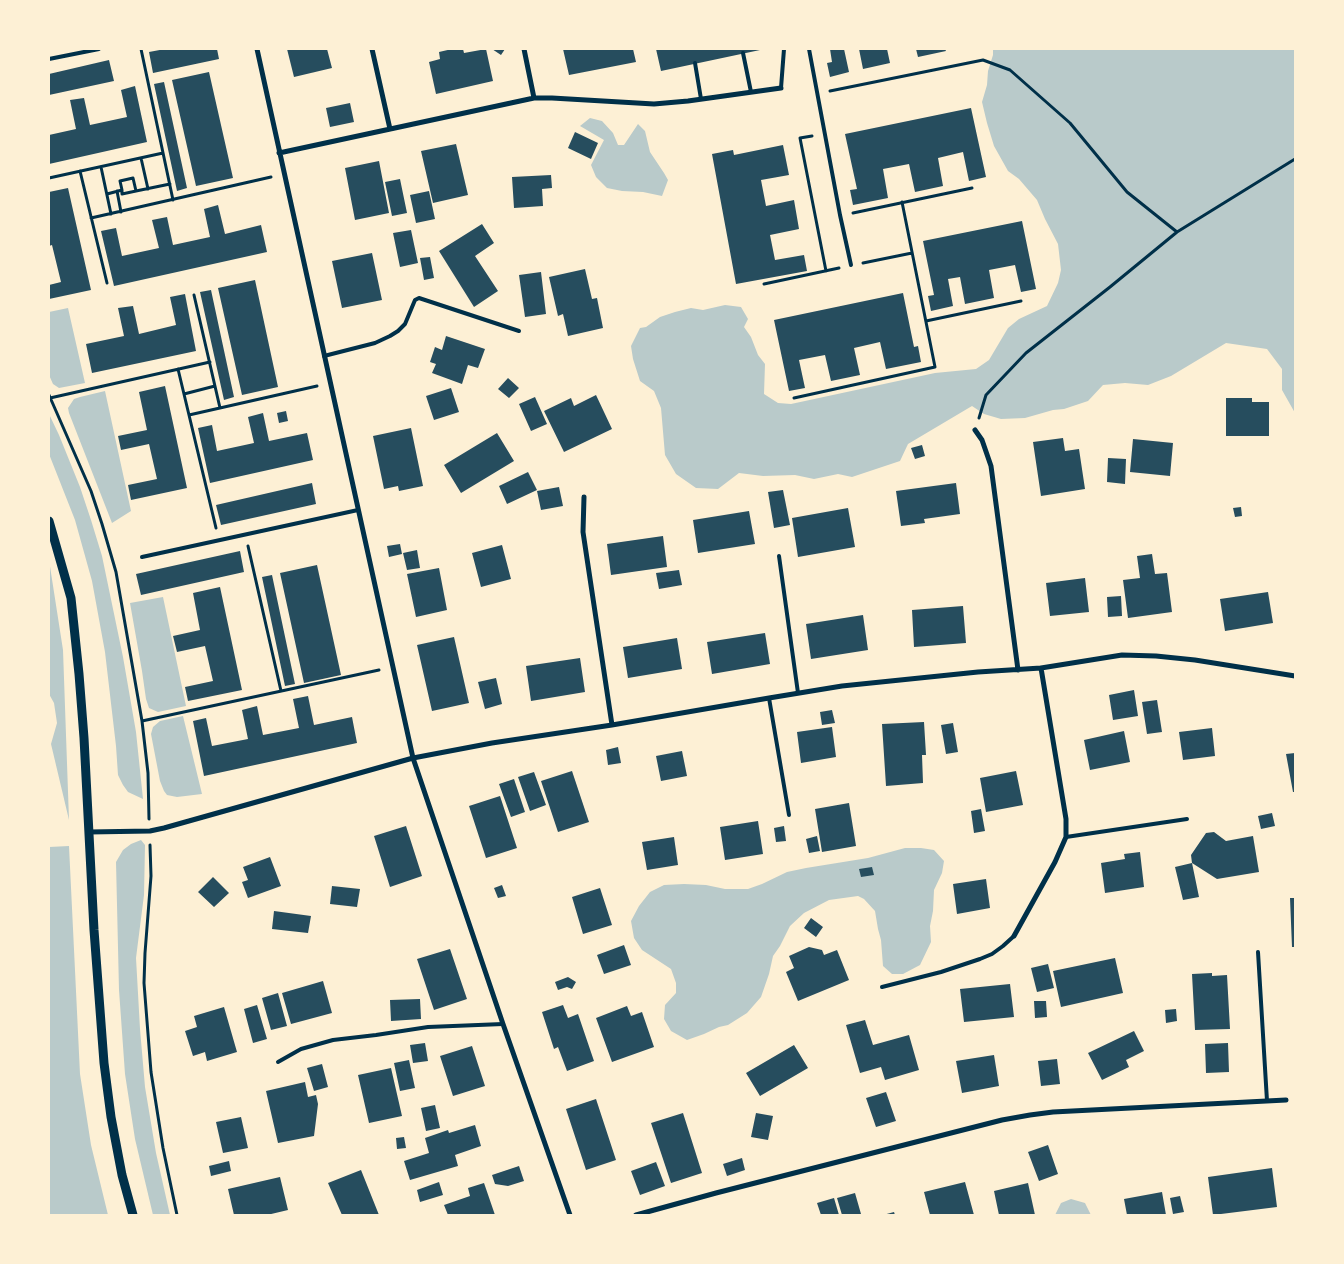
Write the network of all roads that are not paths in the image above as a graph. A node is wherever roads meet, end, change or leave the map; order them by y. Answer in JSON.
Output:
{"nodes":[{"id":1,"x":99,"y":49,"type":"edge"},
{"id":2,"x":257,"y":49,"type":"edge"},
{"id":3,"x":372,"y":49,"type":"edge"},
{"id":4,"x":524,"y":49,"type":"edge"},
{"id":5,"x":784,"y":49,"type":"edge"},
{"id":6,"x":809,"y":49,"type":"edge"},
{"id":7,"x":743,"y":53,"type":"dead end"},
{"id":8,"x":49,"y":59,"type":"edge"},
{"id":9,"x":695,"y":63,"type":"dead end"},
{"id":10,"x":781,"y":88,"type":"joint"},
{"id":11,"x":751,"y":92,"type":"junction"},
{"id":12,"x":534,"y":98,"type":"junction"},
{"id":13,"x":701,"y":99,"type":"junction"},
{"id":14,"x":390,"y":129,"type":"junction"},
{"id":15,"x":279,"y":153,"type":"junction"},
{"id":16,"x":851,"y":265,"type":"dead end"},
{"id":17,"x":519,"y":331,"type":"dead end"},
{"id":18,"x":324,"y":356,"type":"junction"},
{"id":19,"x":975,"y":430,"type":"road end"},
{"id":20,"x":584,"y":497,"type":"dead end"},
{"id":21,"x":358,"y":510,"type":"junction"},
{"id":22,"x":49,"y":521,"type":"edge"},
{"id":23,"x":778,"y":556,"type":"dead end"},
{"id":24,"x":142,"y":558,"type":"dead end"},
{"id":25,"x":1041,"y":668,"type":"junction"},
{"id":26,"x":1018,"y":670,"type":"junction"},
{"id":27,"x":1295,"y":676,"type":"edge"},
{"id":28,"x":798,"y":693,"type":"junction"},
{"id":29,"x":769,"y":698,"type":"junction"},
{"id":30,"x":612,"y":725,"type":"junction"},
{"id":31,"x":413,"y":758,"type":"junction"},
{"id":32,"x":788,"y":815,"type":"dead end"},
{"id":33,"x":1187,"y":819,"type":"dead end"},
{"id":34,"x":89,"y":832,"type":"junction"},
{"id":35,"x":1066,"y":837,"type":"junction"},
{"id":36,"x":1014,"y":936,"type":"joint"},
{"id":37,"x":1258,"y":952,"type":"dead end"},
{"id":38,"x":882,"y":987,"type":"dead end"},
{"id":39,"x":503,"y":1024,"type":"junction"},
{"id":40,"x":278,"y":1062,"type":"dead end"},
{"id":41,"x":1286,"y":1100,"type":"dead end"},
{"id":42,"x":1267,"y":1101,"type":"junction"},
{"id":43,"x":133,"y":1215,"type":"edge"},
{"id":44,"x":570,"y":1215,"type":"edge"},
{"id":45,"x":636,"y":1215,"type":"edge"}],
"edges":[{"from":1,"to":8,"type":"lane"},
{"from":2,"to":15,"type":"street"},
{"from":3,"to":14,"type":"street"},
{"from":4,"to":12,"type":"street"},
{"from":5,"to":10,"type":"lane"},
{"from":6,"to":16,"type":"lane"},
{"from":7,"to":11,"type":"lane"},
{"from":9,"to":13,"type":"lane"},
{"from":10,"to":11,"type":"street"},
{"from":11,"to":13,"type":"street"},
{"from":12,"to":13,"type":"street"},
{"from":12,"to":14,"type":"street"},
{"from":14,"to":15,"type":"street"},
{"from":15,"to":18,"type":"street"},
{"from":17,"to":18,"type":"lane"},
{"from":18,"to":21,"type":"street"},
{"from":19,"to":26,"type":"street"},
{"from":20,"to":30,"type":"street"},
{"from":21,"to":24,"type":"lane"},
{"from":21,"to":31,"type":"street"},
{"from":22,"to":34,"type":"street"},
{"from":23,"to":28,"type":"lane"},
{"from":25,"to":26,"type":"street"},
{"from":25,"to":27,"type":"street"},
{"from":25,"to":35,"type":"street"},
{"from":26,"to":28,"type":"street"},
{"from":28,"to":29,"type":"street"},
{"from":29,"to":30,"type":"street"},
{"from":29,"to":32,"type":"lane"},
{"from":30,"to":31,"type":"street"},
{"from":31,"to":34,"type":"street"},
{"from":31,"to":39,"type":"street"},
{"from":33,"to":35,"type":"lane"},
{"from":34,"to":43,"type":"street"},
{"from":35,"to":36,"type":"street"},
{"from":36,"to":38,"type":"lane"},
{"from":37,"to":42,"type":"lane"},
{"from":39,"to":40,"type":"lane"},
{"from":39,"to":44,"type":"street"},
{"from":41,"to":42,"type":"street"},
{"from":42,"to":45,"type":"street"}]}
